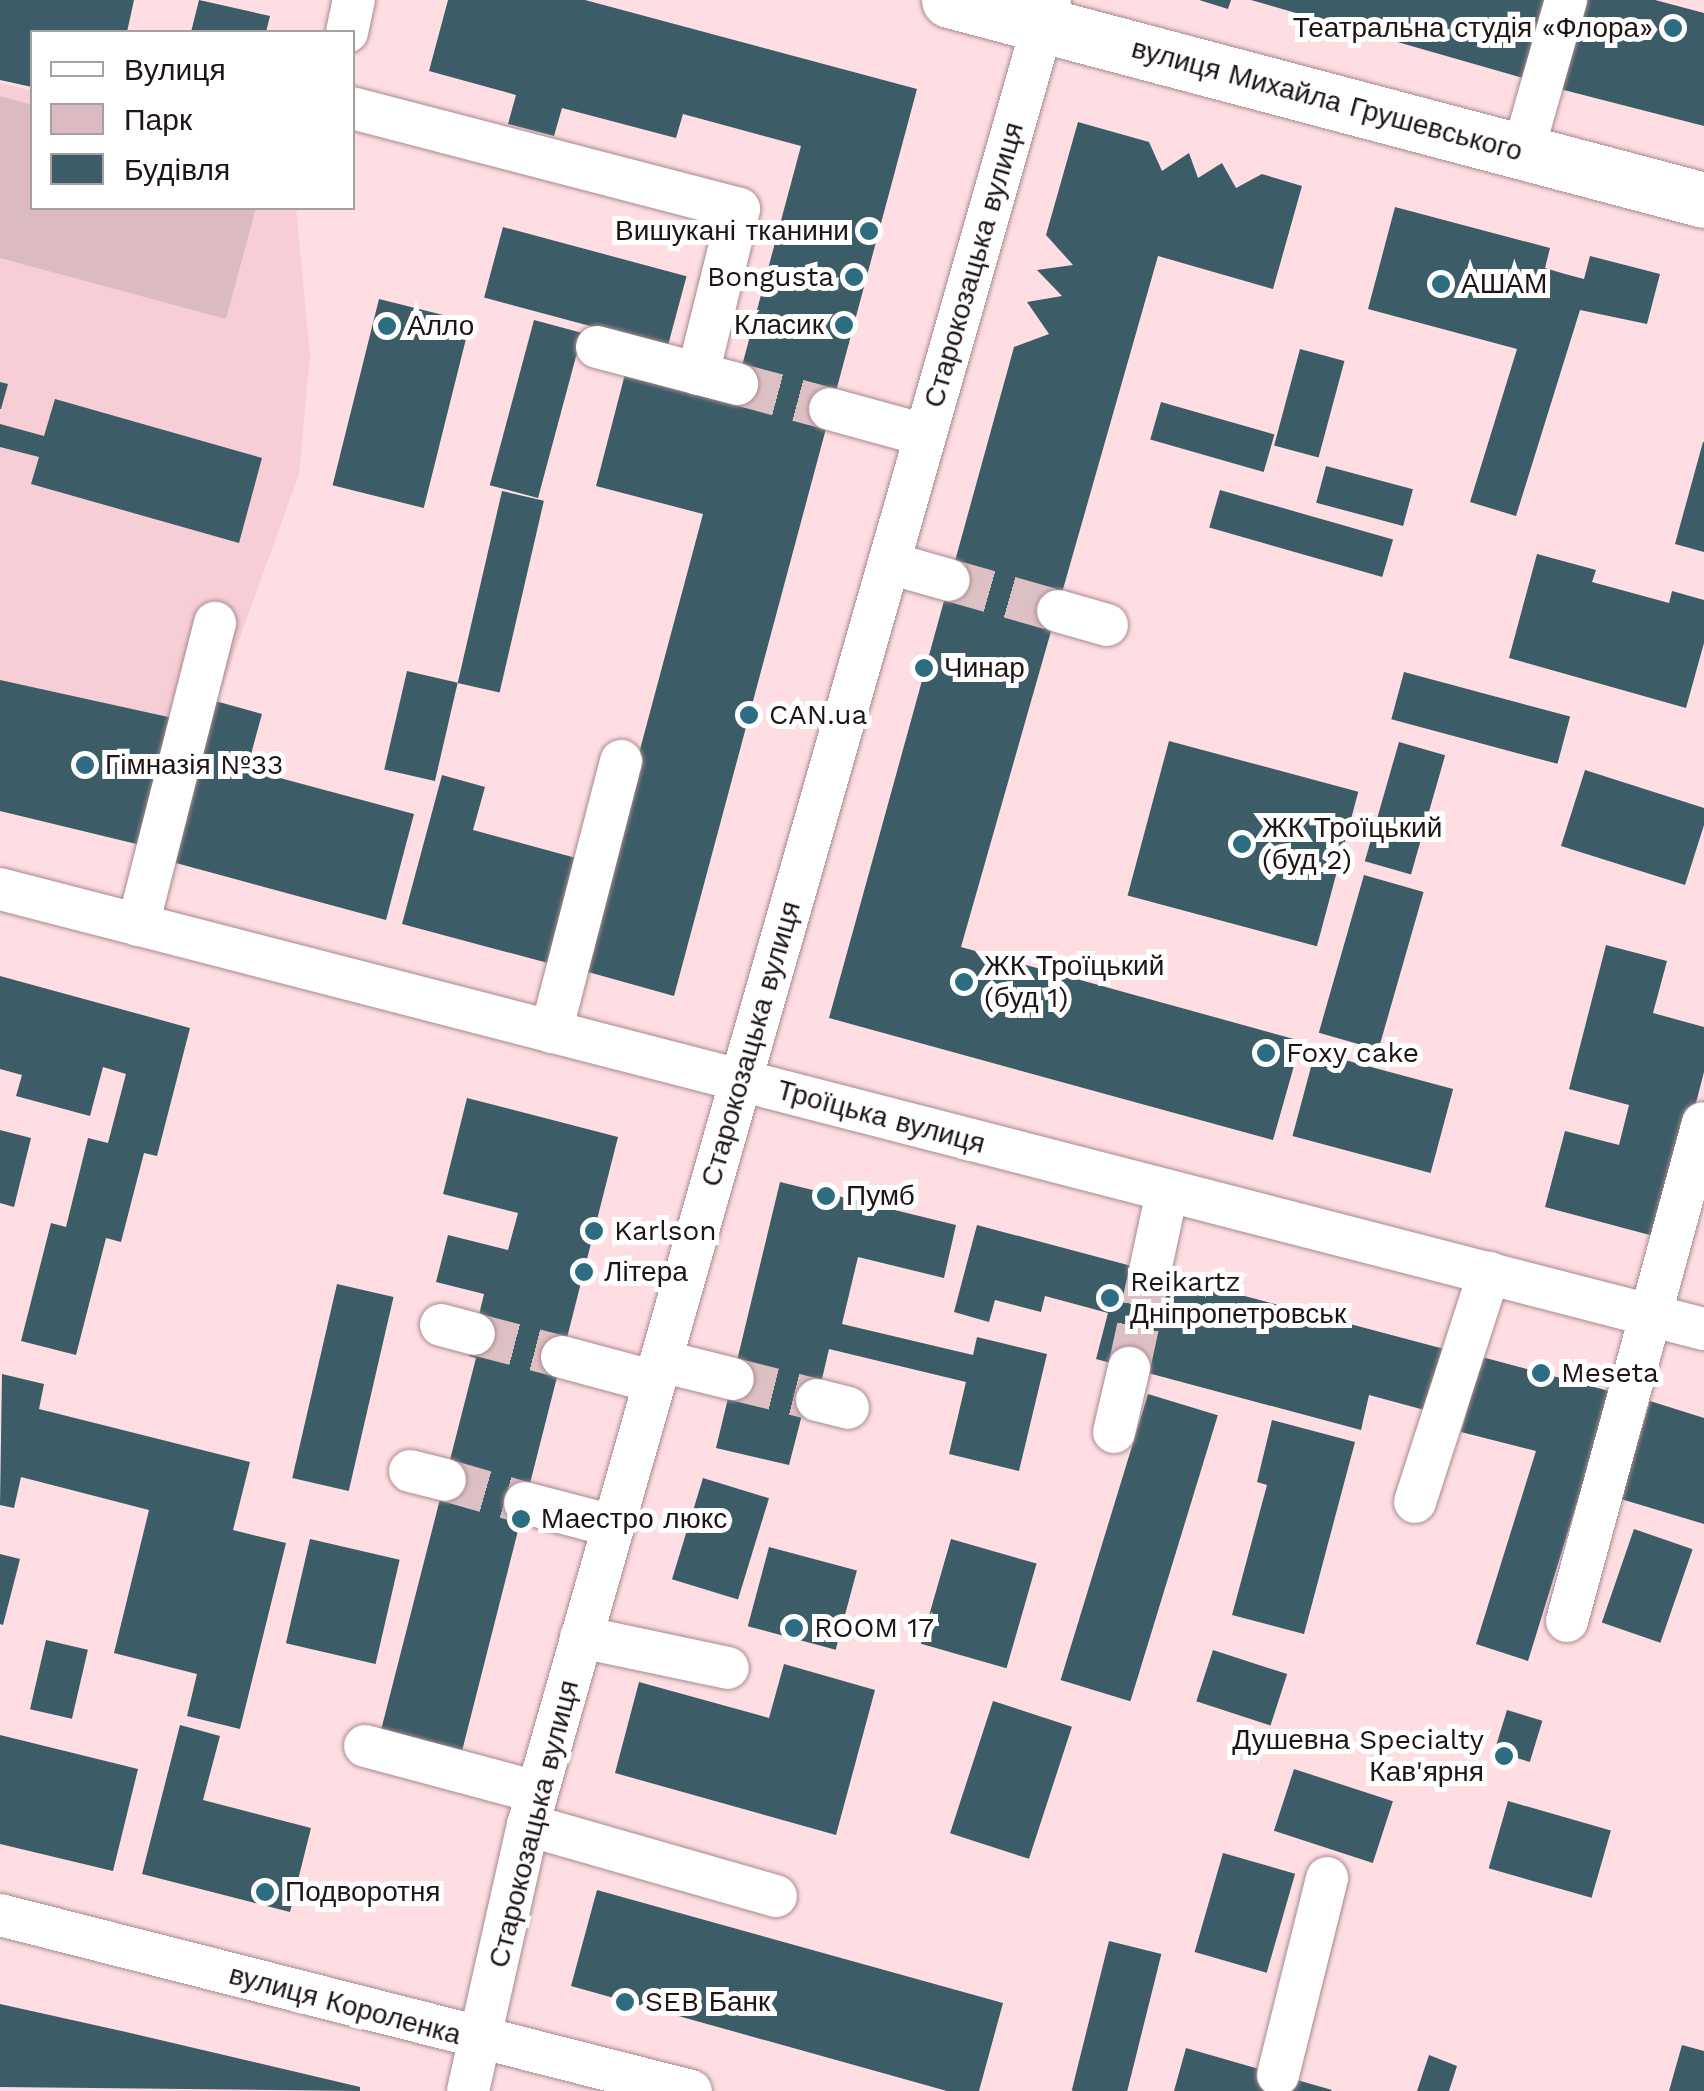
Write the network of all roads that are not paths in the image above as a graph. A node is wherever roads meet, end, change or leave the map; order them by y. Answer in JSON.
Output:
{"nodes":[{"id":1,"x":354,"y":0,"type":"edge"},
{"id":2,"x":950,"y":0,"type":"edge"},
{"id":3,"x":1566,"y":0,"type":"edge"},
{"id":4,"x":1046,"y":13,"type":"edge"},
{"id":5,"x":347,"y":30,"type":"edge"},
{"id":6,"x":355,"y":109,"type":"edge"},
{"id":7,"x":1523,"y":151,"type":"junction"},
{"id":8,"x":1704,"y":200,"type":"edge"},
{"id":9,"x":597,"y":347,"type":"dead end"},
{"id":10,"x":830,"y":409,"type":"tunnel mouth"},
{"id":11,"x":925,"y":435,"type":"junction"},
{"id":12,"x":888,"y":564,"type":"junction"},
{"id":13,"x":949,"y":580,"type":"tunnel mouth"},
{"id":14,"x":1058,"y":611,"type":"tunnel mouth"},
{"id":15,"x":216,"y":623,"type":"dead end"},
{"id":16,"x":1107,"y":625,"type":"dead end"},
{"id":17,"x":621,"y":761,"type":"dead end"},
{"id":18,"x":0,"y":889,"type":"edge"},
{"id":19,"x":138,"y":925,"type":"junction"},
{"id":20,"x":551,"y":1032,"type":"junction"},
{"id":21,"x":741,"y":1081,"type":"junction"},
{"id":22,"x":1703,"y":1123,"type":"edge"},
{"id":23,"x":1168,"y":1192,"type":"junction"},
{"id":24,"x":1150,"y":1271,"type":"tunnel mouth"},
{"id":25,"x":1489,"y":1272,"type":"junction"},
{"id":26,"x":1650,"y":1316,"type":"junction"},
{"id":27,"x":1704,"y":1329,"type":"edge"},
{"id":28,"x":562,"y":1357,"type":"tunnel mouth"},
{"id":29,"x":1128,"y":1368,"type":"tunnel mouth"},
{"id":30,"x":658,"y":1371,"type":"junction"},
{"id":31,"x":733,"y":1379,"type":"tunnel mouth"},
{"id":32,"x":1114,"y":1432,"type":"dead end"},
{"id":33,"x":525,"y":1502,"type":"tunnel mouth"},
{"id":34,"x":1415,"y":1502,"type":"dead end"},
{"id":35,"x":613,"y":1526,"type":"junction"},
{"id":36,"x":1567,"y":1621,"type":"dead end"},
{"id":37,"x":582,"y":1637,"type":"junction"},
{"id":38,"x":728,"y":1668,"type":"dead end"},
{"id":39,"x":365,"y":1746,"type":"dead end"},
{"id":40,"x":533,"y":1809,"type":"junction"},
{"id":41,"x":1327,"y":1878,"type":"dead end"},
{"id":42,"x":776,"y":1896,"type":"dead end"},
{"id":43,"x":0,"y":1915,"type":"edge"},
{"id":44,"x":482,"y":2040,"type":"junction"},
{"id":45,"x":1278,"y":2074,"type":"dead end"},
{"id":46,"x":468,"y":2091,"type":"edge"},
{"id":47,"x":691,"y":2091,"type":"edge"}],
"edges":[{"from":1,"to":5,"type":"street"},
{"from":2,"to":4,"type":"main road","name":"вулиця Михайла Грушевського"},
{"from":3,"to":7,"type":"street"},
{"from":4,"to":7,"type":"main road","name":"вулиця Михайла Грушевського"},
{"from":4,"to":11,"type":"street","name":"Старокозацька вулиця"},
{"from":6,"to":9,"type":"street"},
{"from":7,"to":8,"type":"main road","name":"вулиця Михайла Грушевського"},
{"from":10,"to":11,"type":"street"},
{"from":11,"to":12,"type":"street","name":"Старокозацька вулиця"},
{"from":12,"to":13,"type":"street"},
{"from":12,"to":21,"type":"street","name":"Старокозацька вулиця"},
{"from":14,"to":16,"type":"street"},
{"from":15,"to":19,"type":"street"},
{"from":17,"to":20,"type":"street"},
{"from":18,"to":19,"type":"street","name":"Троїцька вулиця"},
{"from":19,"to":20,"type":"street","name":"Троїцька вулиця"},
{"from":20,"to":21,"type":"street","name":"Троїцька вулиця"},
{"from":21,"to":23,"type":"street","name":"Троїцька вулиця"},
{"from":21,"to":30,"type":"street","name":"Старокозацька вулиця"},
{"from":22,"to":26,"type":"street"},
{"from":23,"to":24,"type":"street"},
{"from":23,"to":25,"type":"street","name":"Троїцька вулиця"},
{"from":25,"to":26,"type":"street","name":"Троїцька вулиця"},
{"from":25,"to":34,"type":"street"},
{"from":26,"to":27,"type":"street","name":"Троїцька вулиця"},
{"from":26,"to":36,"type":"street"},
{"from":28,"to":30,"type":"street"},
{"from":29,"to":32,"type":"street"},
{"from":30,"to":31,"type":"street"},
{"from":30,"to":35,"type":"street","name":"Старокозацька вулиця"},
{"from":33,"to":35,"type":"street"},
{"from":35,"to":37,"type":"street","name":"Старокозацька вулиця"},
{"from":37,"to":38,"type":"street"},
{"from":37,"to":40,"type":"street","name":"Старокозацька вулиця"},
{"from":39,"to":40,"type":"street"},
{"from":40,"to":42,"type":"street"},
{"from":40,"to":44,"type":"street","name":"Старокозацька вулиця"},
{"from":41,"to":45,"type":"street"},
{"from":43,"to":44,"type":"street","name":"вулиця Короленка"},
{"from":44,"to":46,"type":"street","name":"Старокозацька вулиця"},
{"from":44,"to":47,"type":"street","name":"вулиця Короленка"}]}
